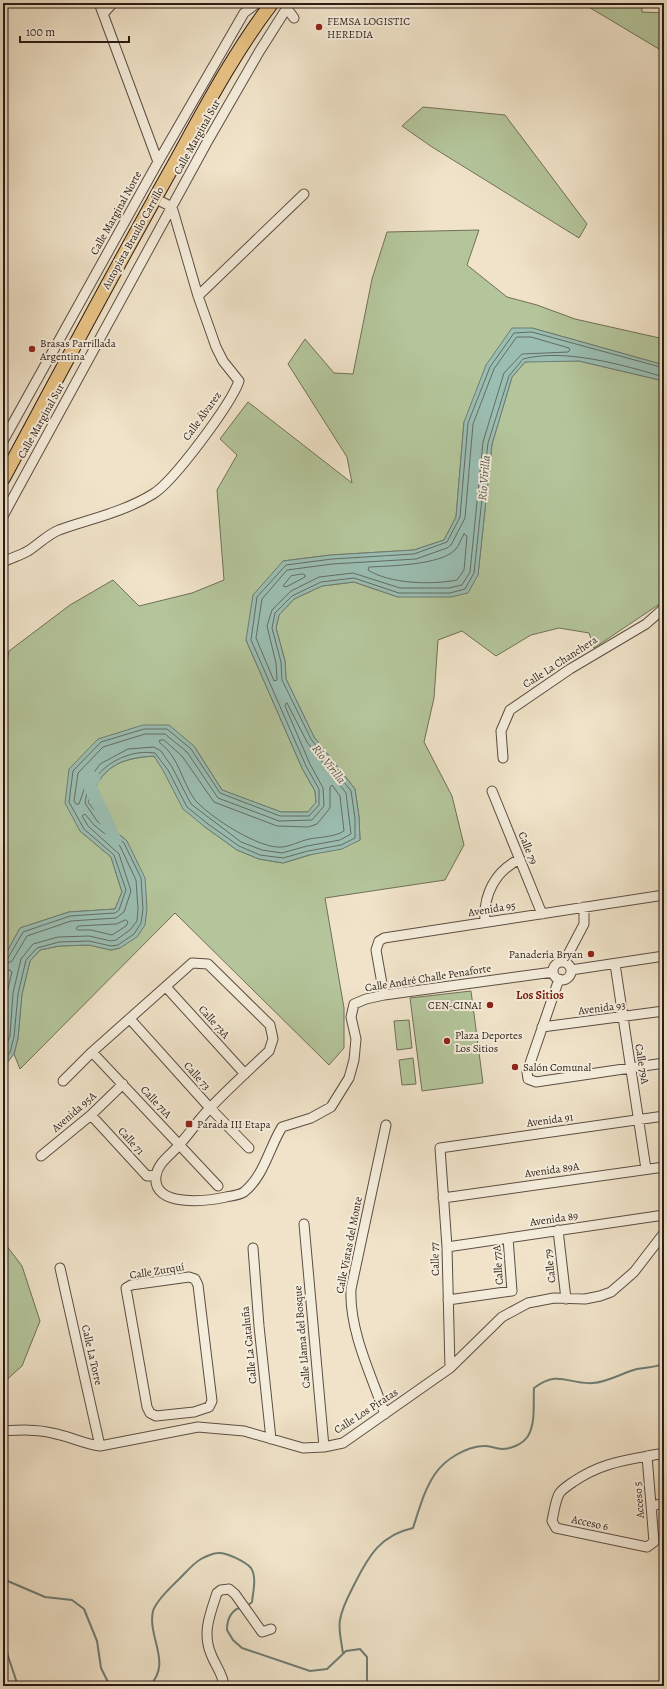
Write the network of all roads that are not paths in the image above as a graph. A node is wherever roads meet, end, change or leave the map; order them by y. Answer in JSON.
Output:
{"nodes":[{"id":1,"x":99,"y":3,"type":"edge"},
{"id":2,"x":114,"y":3,"type":"edge"},
{"id":3,"x":286,"y":4,"type":"edge"},
{"id":4,"x":264,"y":5,"type":"edge"},
{"id":5,"x":103,"y":14,"type":"junction"},
{"id":6,"x":294,"y":18,"type":"dead end"},
{"id":7,"x":158,"y":162,"type":"junction"},
{"id":8,"x":304,"y":194,"type":"dead end"},
{"id":9,"x":154,"y":198,"type":"junction"},
{"id":10,"x":172,"y":207,"type":"junction"},
{"id":11,"x":198,"y":296,"type":"junction"},
{"id":12,"x":3,"y":441,"type":"edge"},
{"id":13,"x":3,"y":479,"type":"edge"},
{"id":14,"x":3,"y":516,"type":"edge"},
{"id":15,"x":3,"y":562,"type":"edge"},
{"id":16,"x":664,"y":608,"type":"edge"},
{"id":17,"x":503,"y":758,"type":"dead end"},
{"id":18,"x":492,"y":791,"type":"dead end"},
{"id":19,"x":520,"y":859,"type":"junction"},
{"id":20,"x":664,"y":895,"type":"edge"},
{"id":21,"x":584,"y":907,"type":"junction"},
{"id":22,"x":542,"y":914,"type":"junction"},
{"id":23,"x":485,"y":922,"type":"junction"},
{"id":24,"x":664,"y":956,"type":"edge"},
{"id":25,"x":564,"y":962,"type":"junction"},
{"id":26,"x":615,"y":964,"type":"junction"},
{"id":27,"x":571,"y":970,"type":"junction"},
{"id":28,"x":553,"y":972,"type":"junction"},
{"id":29,"x":559,"y":979,"type":"junction"},
{"id":30,"x":166,"y":987,"type":"junction"},
{"id":31,"x":384,"y":996,"type":"junction"},
{"id":32,"x":664,"y":1011,"type":"edge"},
{"id":33,"x":623,"y":1018,"type":"junction"},
{"id":34,"x":130,"y":1019,"type":"junction"},
{"id":35,"x":542,"y":1027,"type":"junction"},
{"id":36,"x":92,"y":1052,"type":"junction"},
{"id":37,"x":664,"y":1064,"type":"edge"},
{"id":38,"x":631,"y":1069,"type":"junction"},
{"id":39,"x":245,"y":1074,"type":"junction"},
{"id":40,"x":63,"y":1081,"type":"dead end"},
{"id":41,"x":123,"y":1084,"type":"junction"},
{"id":42,"x":210,"y":1108,"type":"junction"},
{"id":43,"x":91,"y":1115,"type":"junction"},
{"id":44,"x":664,"y":1116,"type":"edge"},
{"id":45,"x":639,"y":1119,"type":"junction"},
{"id":46,"x":386,"y":1125,"type":"dead end"},
{"id":47,"x":179,"y":1145,"type":"junction"},
{"id":48,"x":249,"y":1148,"type":"dead end"},
{"id":49,"x":440,"y":1148,"type":"joint"},
{"id":50,"x":40,"y":1156,"type":"dead end"},
{"id":51,"x":664,"y":1167,"type":"edge"},
{"id":52,"x":646,"y":1169,"type":"junction"},
{"id":53,"x":156,"y":1176,"type":"junction"},
{"id":54,"x":218,"y":1186,"type":"dead end"},
{"id":55,"x":444,"y":1198,"type":"junction"},
{"id":56,"x":664,"y":1216,"type":"edge"},
{"id":57,"x":304,"y":1224,"type":"dead end"},
{"id":58,"x":558,"y":1230,"type":"junction"},
{"id":59,"x":664,"y":1233,"type":"edge"},
{"id":60,"x":508,"y":1238,"type":"junction"},
{"id":61,"x":253,"y":1248,"type":"dead end"},
{"id":62,"x":447,"y":1248,"type":"junction"},
{"id":63,"x":60,"y":1268,"type":"dead end"},
{"id":64,"x":566,"y":1299,"type":"junction"},
{"id":65,"x":448,"y":1300,"type":"junction"},
{"id":66,"x":450,"y":1368,"type":"junction"},
{"id":67,"x":194,"y":1412,"type":"junction"},
{"id":68,"x":384,"y":1414,"type":"junction"},
{"id":69,"x":198,"y":1427,"type":"junction"},
{"id":70,"x":3,"y":1431,"type":"edge"},
{"id":71,"x":271,"y":1439,"type":"junction"},
{"id":72,"x":100,"y":1446,"type":"junction"},
{"id":73,"x":324,"y":1447,"type":"junction"},
{"id":74,"x":664,"y":1453,"type":"edge"},
{"id":75,"x":647,"y":1456,"type":"junction"},
{"id":76,"x":664,"y":1503,"type":"edge"},
{"id":77,"x":652,"y":1506,"type":"junction"},
{"id":78,"x":654,"y":1542,"type":"joint"},
{"id":79,"x":271,"y":1629,"type":"dead end"},
{"id":80,"x":224,"y":1686,"type":"edge"}],
"edges":[{"from":1,"to":5,"type":"street"},
{"from":2,"to":5,"type":"street"},
{"from":3,"to":6,"type":"street"},
{"from":3,"to":10,"type":"street","name":"Calle Marginal Sur"},
{"from":4,"to":7,"type":"street","name":"Calle Marginal Norte"},
{"from":4,"to":9,"type":"highway","name":"Autopista Braulio Carrillo"},
{"from":5,"to":7,"type":"street"},
{"from":7,"to":12,"type":"street","name":"Calle Marginal Norte"},
{"from":8,"to":11,"type":"street"},
{"from":9,"to":10,"type":"street"},
{"from":9,"to":13,"type":"highway","name":"Autopista Braulio Carrillo"},
{"from":10,"to":11,"type":"street","name":"Calle Álvarez"},
{"from":10,"to":14,"type":"street","name":"Calle Marginal Sur"},
{"from":11,"to":15,"type":"street","name":"Calle Álvarez"},
{"from":16,"to":17,"type":"street","name":"Calle La Chanchera"},
{"from":18,"to":19,"type":"street","name":"Calle 79"},
{"from":19,"to":22,"type":"street","name":"Calle 79"},
{"from":19,"to":23,"type":"street"},
{"from":20,"to":21,"type":"street","name":"Avenida 95"},
{"from":21,"to":22,"type":"street","name":"Avenida 95"},
{"from":21,"to":25,"type":"street"},
{"from":22,"to":23,"type":"street","name":"Avenida 95"},
{"from":23,"to":31,"type":"street","name":"Avenida 95"},
{"from":24,"to":26,"type":"street"},
{"from":25,"to":27,"type":"street"},
{"from":25,"to":28,"type":"street"},
{"from":26,"to":27,"type":"street"},
{"from":26,"to":33,"type":"street","name":"Calle 79A"},
{"from":27,"to":29,"type":"street"},
{"from":28,"to":29,"type":"street"},
{"from":28,"to":31,"type":"street","name":"Calle André Challe Penaforte"},
{"from":29,"to":35,"type":"street"},
{"from":30,"to":34,"type":"street"},
{"from":30,"to":39,"type":"street","name":"Calle 73A"},
{"from":30,"to":39,"type":"street"},
{"from":31,"to":53,"type":"street","name":"Calle André Challe Penaforte"},
{"from":32,"to":33,"type":"street","name":"Avenida 93"},
{"from":33,"to":35,"type":"street","name":"Avenida 93"},
{"from":33,"to":38,"type":"street","name":"Calle 79A"},
{"from":34,"to":36,"type":"street"},
{"from":34,"to":42,"type":"street","name":"Calle 73"},
{"from":35,"to":38,"type":"street"},
{"from":36,"to":40,"type":"street"},
{"from":36,"to":41,"type":"street","name":"Calle 71A"},
{"from":37,"to":38,"type":"street"},
{"from":38,"to":45,"type":"street","name":"Calle 79A"},
{"from":39,"to":42,"type":"street"},
{"from":41,"to":43,"type":"street","name":"Avenida 95A"},
{"from":41,"to":47,"type":"street","name":"Calle 71A"},
{"from":42,"to":47,"type":"street"},
{"from":42,"to":48,"type":"street","name":"Calle 73"},
{"from":43,"to":50,"type":"street","name":"Avenida 95A"},
{"from":43,"to":53,"type":"street","name":"Calle 71"},
{"from":44,"to":45,"type":"street","name":"Avenida 91"},
{"from":45,"to":49,"type":"street","name":"Avenida 91"},
{"from":45,"to":52,"type":"street","name":"Calle 79A"},
{"from":46,"to":68,"type":"street","name":"Calle Vistas del Monte"},
{"from":47,"to":53,"type":"street"},
{"from":47,"to":54,"type":"street","name":"Calle 71A"},
{"from":49,"to":55,"type":"street","name":"Calle 77"},
{"from":51,"to":52,"type":"street","name":"Avenida 89A"},
{"from":52,"to":55,"type":"street","name":"Avenida 89A"},
{"from":55,"to":62,"type":"street","name":"Calle 77"},
{"from":56,"to":58,"type":"street","name":"Avenida 89"},
{"from":57,"to":73,"type":"street","name":"Calle Llama del Bosque"},
{"from":58,"to":60,"type":"street","name":"Avenida 89"},
{"from":58,"to":64,"type":"street","name":"Calle 79"},
{"from":59,"to":64,"type":"street","name":"Calle Los Piratas"},
{"from":60,"to":62,"type":"street","name":"Avenida 89"},
{"from":60,"to":65,"type":"street","name":"Calle 77A"},
{"from":61,"to":71,"type":"street","name":"Calle La Cataluña"},
{"from":62,"to":65,"type":"street","name":"Calle 77"},
{"from":63,"to":72,"type":"street","name":"Calle La Torre"},
{"from":64,"to":66,"type":"street","name":"Calle Los Piratas"},
{"from":65,"to":66,"type":"street","name":"Calle 77"},
{"from":66,"to":68,"type":"street","name":"Calle Los Piratas"},
{"from":67,"to":67,"type":"street","name":"Calle Zurquí"},
{"from":67,"to":69,"type":"street"},
{"from":68,"to":73,"type":"street","name":"Calle Los Piratas"},
{"from":69,"to":71,"type":"street","name":"Calle Los Piratas"},
{"from":69,"to":72,"type":"street","name":"Calle Los Piratas"},
{"from":70,"to":72,"type":"street","name":"Calle Los Piratas"},
{"from":71,"to":73,"type":"street","name":"Calle Los Piratas"},
{"from":74,"to":75,"type":"street","name":"Acceso 6"},
{"from":75,"to":77,"type":"street","name":"Acceso 5"},
{"from":75,"to":78,"type":"street","name":"Acceso 6"},
{"from":76,"to":77,"type":"street"},
{"from":77,"to":78,"type":"street","name":"Acceso 5"},
{"from":79,"to":80,"type":"street"}]}
